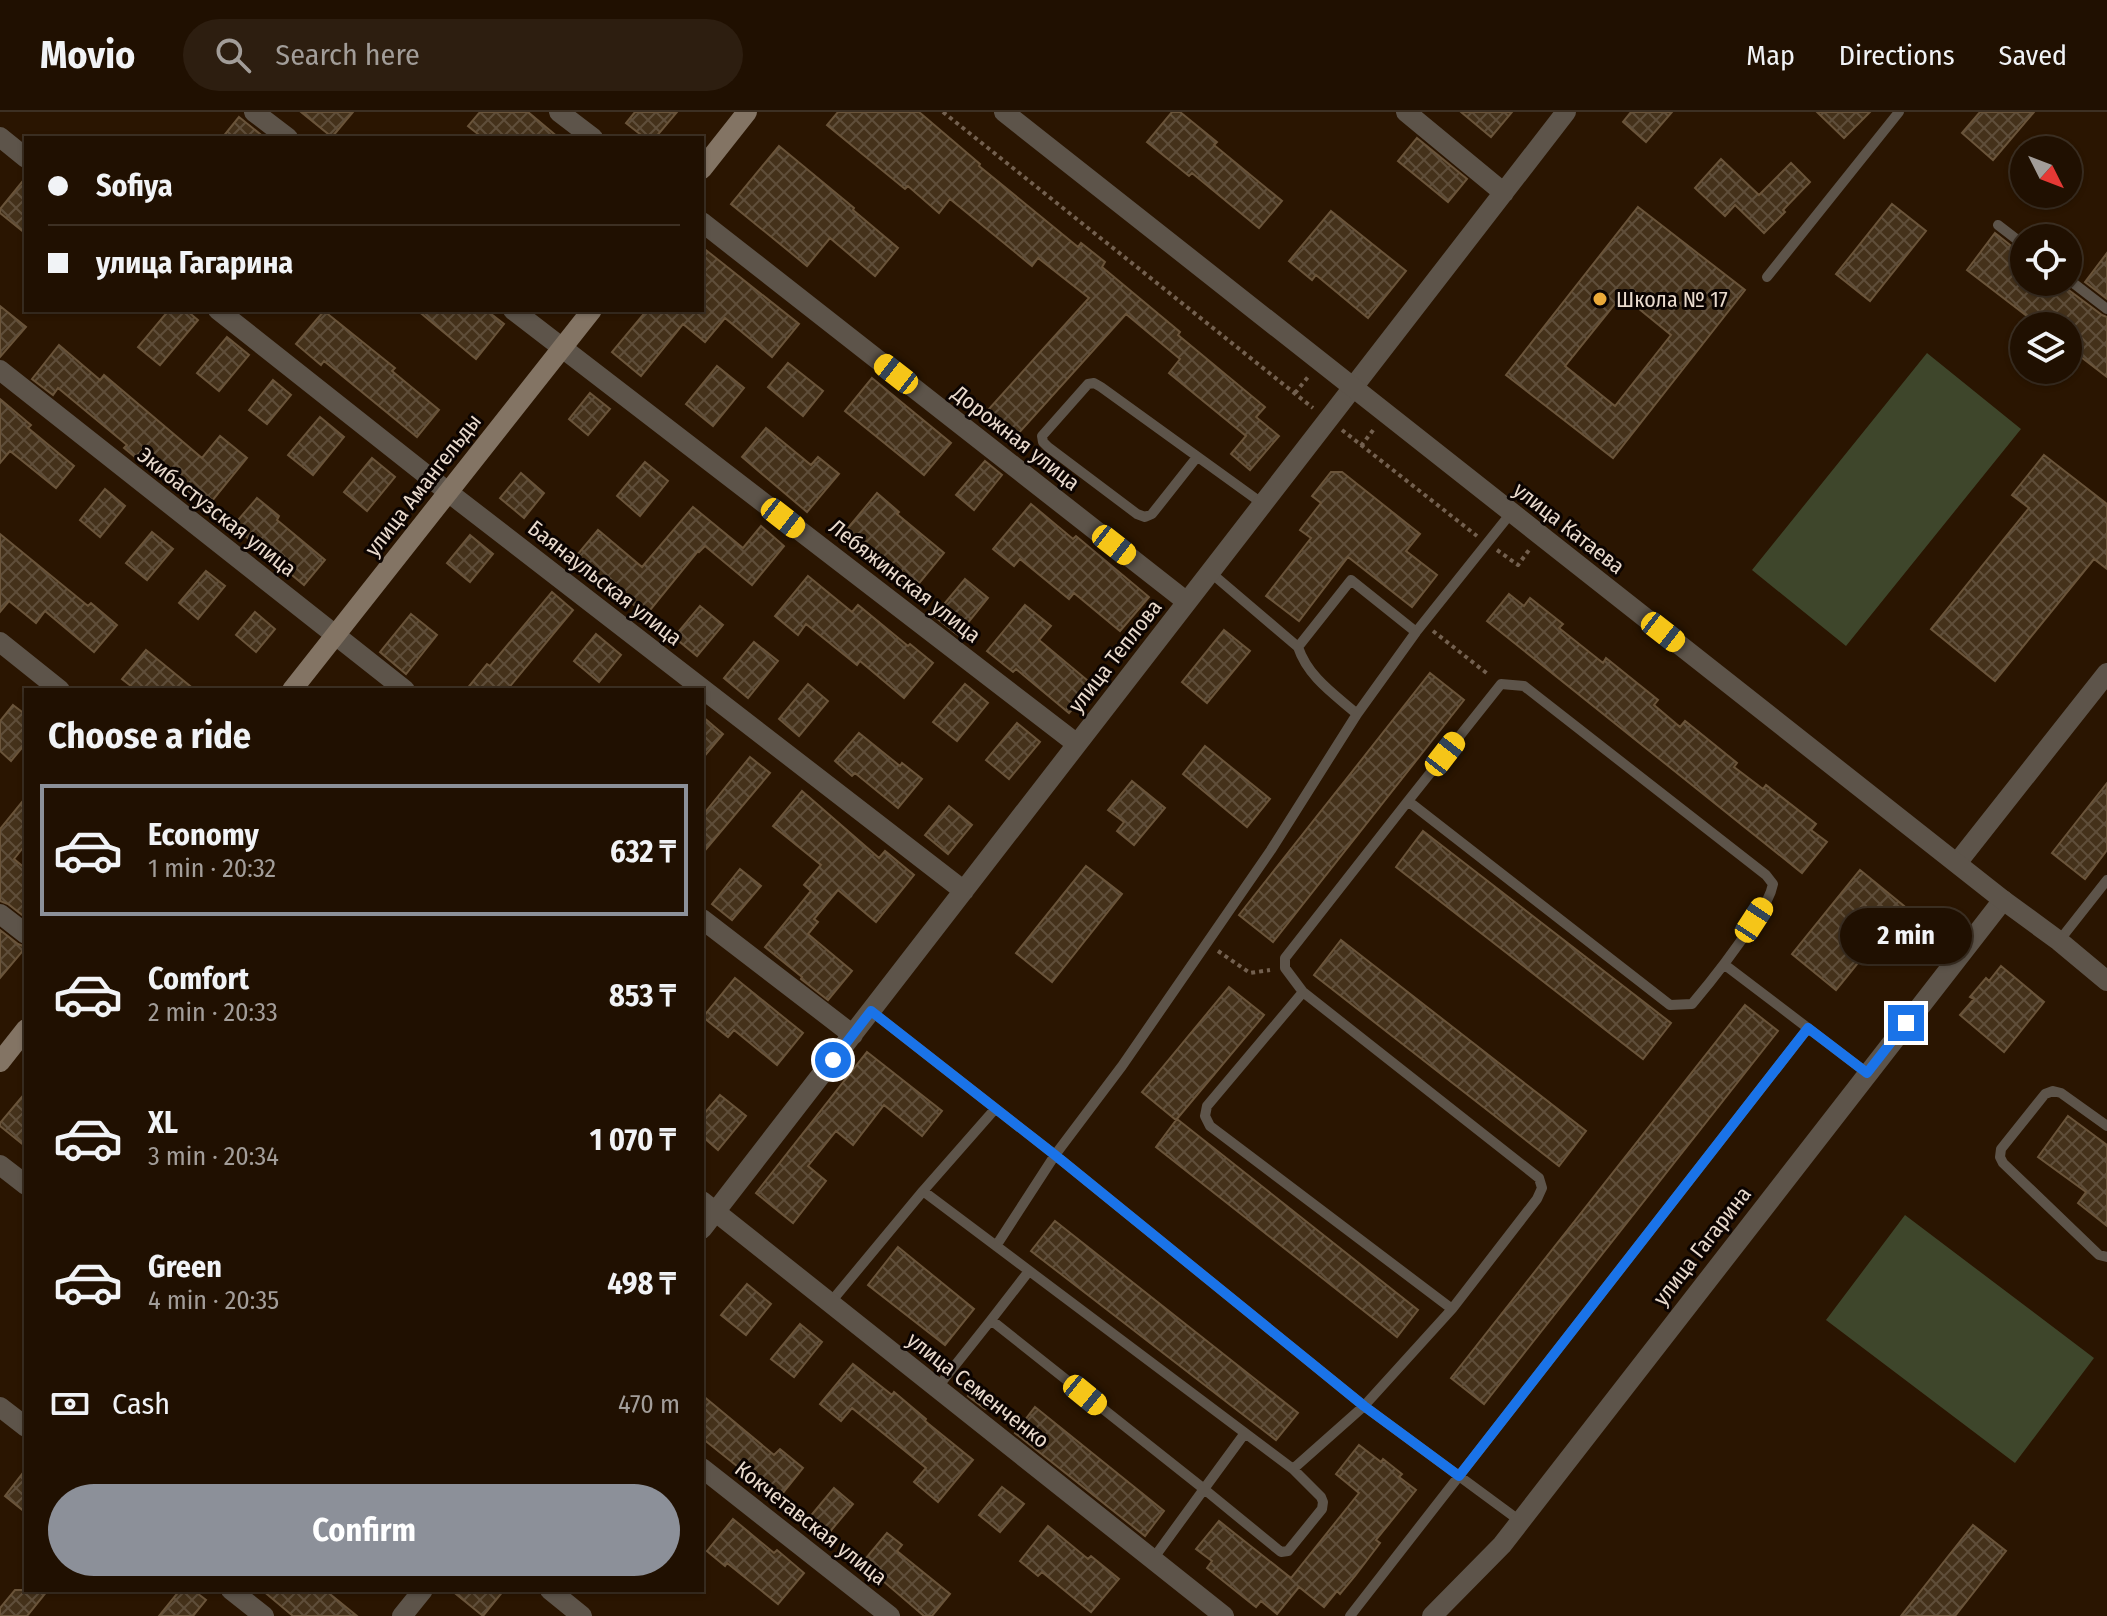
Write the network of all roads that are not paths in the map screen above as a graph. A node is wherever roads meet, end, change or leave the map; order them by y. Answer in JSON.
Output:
{"nodes":[{"id":1,"x":254,"y":112,"type":"edge"},
{"id":2,"x":559,"y":112,"type":"edge"},
{"id":3,"x":747,"y":112,"type":"edge"},
{"id":4,"x":1004,"y":112,"type":"edge"},
{"id":5,"x":1406,"y":112,"type":"edge"},
{"id":6,"x":1566,"y":112,"type":"edge"},
{"id":7,"x":1899,"y":112,"type":"edge"},
{"id":8,"x":285,"y":136,"type":"edge"},
{"id":9,"x":590,"y":136,"type":"edge"},
{"id":10,"x":0,"y":137,"type":"edge"},
{"id":11,"x":24,"y":156,"type":"edge"},
{"id":12,"x":704,"y":166,"type":"edge"},
{"id":13,"x":1504,"y":193,"type":"junction"},
{"id":14,"x":704,"y":224,"type":"edge"},
{"id":15,"x":1998,"y":225,"type":"dead end"},
{"id":16,"x":2010,"y":234,"type":"edge"},
{"id":17,"x":1767,"y":277,"type":"dead end"},
{"id":18,"x":2082,"y":290,"type":"edge"},
{"id":19,"x":2107,"y":309,"type":"edge"},
{"id":20,"x":221,"y":312,"type":"edge"},
{"id":21,"x":516,"y":312,"type":"edge"},
{"id":22,"x":590,"y":312,"type":"edge"},
{"id":23,"x":562,"y":348,"type":"junction"},
{"id":24,"x":0,"y":370,"type":"edge"},
{"id":25,"x":1352,"y":389,"type":"junction"},
{"id":26,"x":1197,"y":457,"type":"junction"},
{"id":27,"x":448,"y":492,"type":"junction"},
{"id":28,"x":1263,"y":504,"type":"junction"},
{"id":29,"x":1511,"y":513,"type":"junction"},
{"id":30,"x":1210,"y":572,"type":"junction"},
{"id":31,"x":1187,"y":602,"type":"junction"},
{"id":32,"x":1420,"y":628,"type":"junction"},
{"id":33,"x":335,"y":636,"type":"junction"},
{"id":34,"x":0,"y":642,"type":"edge"},
{"id":35,"x":1298,"y":647,"type":"junction"},
{"id":36,"x":2107,"y":673,"type":"edge"},
{"id":37,"x":58,"y":688,"type":"edge"},
{"id":38,"x":294,"y":688,"type":"edge"},
{"id":39,"x":402,"y":688,"type":"edge"},
{"id":40,"x":701,"y":688,"type":"edge"},
{"id":41,"x":704,"y":690,"type":"edge"},
{"id":42,"x":1357,"y":714,"type":"junction"},
{"id":43,"x":1077,"y":744,"type":"junction"},
{"id":44,"x":1408,"y":801,"type":"junction"},
{"id":45,"x":1957,"y":863,"type":"junction"},
{"id":46,"x":2107,"y":880,"type":"edge"},
{"id":47,"x":964,"y":891,"type":"junction"},
{"id":48,"x":2003,"y":900,"type":"junction"},
{"id":49,"x":0,"y":914,"type":"edge"},
{"id":50,"x":704,"y":921,"type":"edge"},
{"id":51,"x":24,"y":932,"type":"edge"},
{"id":52,"x":2059,"y":941,"type":"junction"},
{"id":53,"x":1725,"y":965,"type":"junction"},
{"id":54,"x":2107,"y":981,"type":"edge"},
{"id":55,"x":1303,"y":992,"type":"junction"},
{"id":56,"x":871,"y":1011,"type":"junction"},
{"id":57,"x":1808,"y":1028,"type":"junction"},
{"id":58,"x":24,"y":1032,"type":"edge"},
{"id":59,"x":853,"y":1035,"type":"junction"},
{"id":60,"x":0,"y":1062,"type":"edge"},
{"id":61,"x":1867,"y":1073,"type":"junction"},
{"id":62,"x":995,"y":1109,"type":"junction"},
{"id":63,"x":2107,"y":1126,"type":"edge"},
{"id":64,"x":1055,"y":1155,"type":"junction"},
{"id":65,"x":0,"y":1165,"type":"edge"},
{"id":66,"x":24,"y":1183,"type":"edge"},
{"id":67,"x":923,"y":1191,"type":"junction"},
{"id":68,"x":709,"y":1206,"type":"edge"},
{"id":69,"x":996,"y":1246,"type":"junction"},
{"id":70,"x":2107,"y":1257,"type":"edge"},
{"id":71,"x":1029,"y":1271,"type":"junction"},
{"id":72,"x":830,"y":1303,"type":"junction"},
{"id":73,"x":1452,"y":1309,"type":"junction"},
{"id":74,"x":991,"y":1320,"type":"junction"},
{"id":75,"x":937,"y":1388,"type":"junction"},
{"id":76,"x":1364,"y":1406,"type":"junction"},
{"id":77,"x":0,"y":1407,"type":"edge"},
{"id":78,"x":24,"y":1425,"type":"edge"},
{"id":79,"x":1245,"y":1433,"type":"junction"},
{"id":80,"x":1293,"y":1469,"type":"junction"},
{"id":81,"x":704,"y":1470,"type":"edge"},
{"id":82,"x":1459,"y":1476,"type":"junction"},
{"id":83,"x":1204,"y":1489,"type":"junction"},
{"id":84,"x":1520,"y":1521,"type":"junction"},
{"id":85,"x":1153,"y":1559,"type":"junction"},
{"id":86,"x":234,"y":1592,"type":"edge"},
{"id":87,"x":421,"y":1592,"type":"edge"},
{"id":88,"x":552,"y":1592,"type":"edge"},
{"id":89,"x":264,"y":1616,"type":"edge"},
{"id":90,"x":402,"y":1616,"type":"edge"},
{"id":91,"x":582,"y":1616,"type":"edge"},
{"id":92,"x":890,"y":1616,"type":"edge"},
{"id":93,"x":1224,"y":1616,"type":"edge"},
{"id":94,"x":1350,"y":1616,"type":"edge"},
{"id":95,"x":1432,"y":1616,"type":"edge"}],
"edges":[{"from":1,"to":8,"type":"street"},
{"from":2,"to":9,"type":"street"},
{"from":3,"to":12,"type":"main road"},
{"from":4,"to":25,"type":"street","name":"улица Катаева"},
{"from":5,"to":13,"type":"street"},
{"from":6,"to":13,"type":"street","name":"улица Теплова"},
{"from":7,"to":17,"type":"lane"},
{"from":10,"to":11,"type":"street"},
{"from":13,"to":25,"type":"street","name":"улица Теплова"},
{"from":14,"to":31,"type":"street","name":"Дорожная улица"},
{"from":15,"to":16,"type":"lane"},
{"from":18,"to":19,"type":"lane"},
{"from":20,"to":27,"type":"street","name":"Баянаульская улица"},
{"from":21,"to":23,"type":"street","name":"Лебяжинская улица"},
{"from":22,"to":23,"type":"main road","name":"улица Амангельды"},
{"from":23,"to":27,"type":"main road","name":"улица Амангельды"},
{"from":23,"to":43,"type":"street","name":"Лебяжинская улица"},
{"from":24,"to":33,"type":"street","name":"Экибастузская улица"},
{"from":25,"to":28,"type":"street","name":"улица Теплова"},
{"from":25,"to":29,"type":"street","name":"улица Катаева"},
{"from":26,"to":26,"type":"lane"},
{"from":26,"to":28,"type":"lane"},
{"from":27,"to":33,"type":"main road","name":"улица Амангельды"},
{"from":27,"to":40,"type":"street","name":"Баянаульская улица"},
{"from":28,"to":30,"type":"street","name":"улица Теплова"},
{"from":29,"to":32,"type":"lane"},
{"from":29,"to":45,"type":"street","name":"улица Катаева"},
{"from":30,"to":31,"type":"street","name":"улица Теплова"},
{"from":30,"to":35,"type":"lane"},
{"from":31,"to":43,"type":"street","name":"улица Теплова"},
{"from":32,"to":35,"type":"lane"},
{"from":32,"to":42,"type":"lane"},
{"from":33,"to":38,"type":"main road","name":"улица Амангельды"},
{"from":33,"to":39,"type":"street","name":"Экибастузская улица"},
{"from":34,"to":37,"type":"street"},
{"from":35,"to":42,"type":"lane"},
{"from":36,"to":45,"type":"street"},
{"from":41,"to":47,"type":"street","name":"Баянаульская улица"},
{"from":42,"to":64,"type":"lane"},
{"from":43,"to":47,"type":"street","name":"улица Теплова"},
{"from":44,"to":53,"type":"lane"},
{"from":44,"to":53,"type":"lane"},
{"from":44,"to":55,"type":"lane"},
{"from":45,"to":48,"type":"street","name":"улица Катаева"},
{"from":46,"to":52,"type":"lane"},
{"from":47,"to":56,"type":"street","name":"улица Теплова"},
{"from":48,"to":52,"type":"street","name":"улица Катаева"},
{"from":48,"to":61,"type":"street","name":"улица Гагарина"},
{"from":49,"to":51,"type":"street"},
{"from":50,"to":59,"type":"street"},
{"from":52,"to":54,"type":"street","name":"улица Катаева"},
{"from":53,"to":57,"type":"lane"},
{"from":55,"to":73,"type":"lane"},
{"from":55,"to":73,"type":"lane"},
{"from":56,"to":59,"type":"street","name":"улица Теплова"},
{"from":56,"to":62,"type":"lane"},
{"from":57,"to":61,"type":"lane"},
{"from":57,"to":82,"type":"lane"},
{"from":58,"to":60,"type":"main road"},
{"from":59,"to":68,"type":"street","name":"улица Теплова"},
{"from":61,"to":84,"type":"street","name":"улица Гагарина"},
{"from":62,"to":64,"type":"lane"},
{"from":62,"to":67,"type":"lane"},
{"from":63,"to":70,"type":"lane"},
{"from":64,"to":69,"type":"lane"},
{"from":64,"to":76,"type":"lane"},
{"from":65,"to":66,"type":"street"},
{"from":67,"to":69,"type":"lane"},
{"from":67,"to":72,"type":"lane"},
{"from":68,"to":72,"type":"street","name":"улица Семенченко"},
{"from":69,"to":71,"type":"lane"},
{"from":71,"to":74,"type":"lane"},
{"from":71,"to":79,"type":"lane"},
{"from":72,"to":75,"type":"street","name":"улица Семенченко"},
{"from":73,"to":76,"type":"lane"},
{"from":74,"to":75,"type":"lane"},
{"from":74,"to":83,"type":"lane"},
{"from":75,"to":85,"type":"street","name":"улица Семенченко"},
{"from":76,"to":80,"type":"lane"},
{"from":76,"to":82,"type":"lane"},
{"from":77,"to":78,"type":"street"},
{"from":79,"to":80,"type":"lane"},
{"from":79,"to":83,"type":"lane"},
{"from":80,"to":83,"type":"lane"},
{"from":81,"to":92,"type":"street","name":"Кокчетавская улица"},
{"from":82,"to":84,"type":"lane"},
{"from":82,"to":94,"type":"lane"},
{"from":83,"to":85,"type":"lane"},
{"from":84,"to":95,"type":"street","name":"улица Гагарина"},
{"from":85,"to":93,"type":"street","name":"улица Семенченко"},
{"from":86,"to":89,"type":"street"},
{"from":87,"to":90,"type":"street"},
{"from":88,"to":91,"type":"street"}]}
